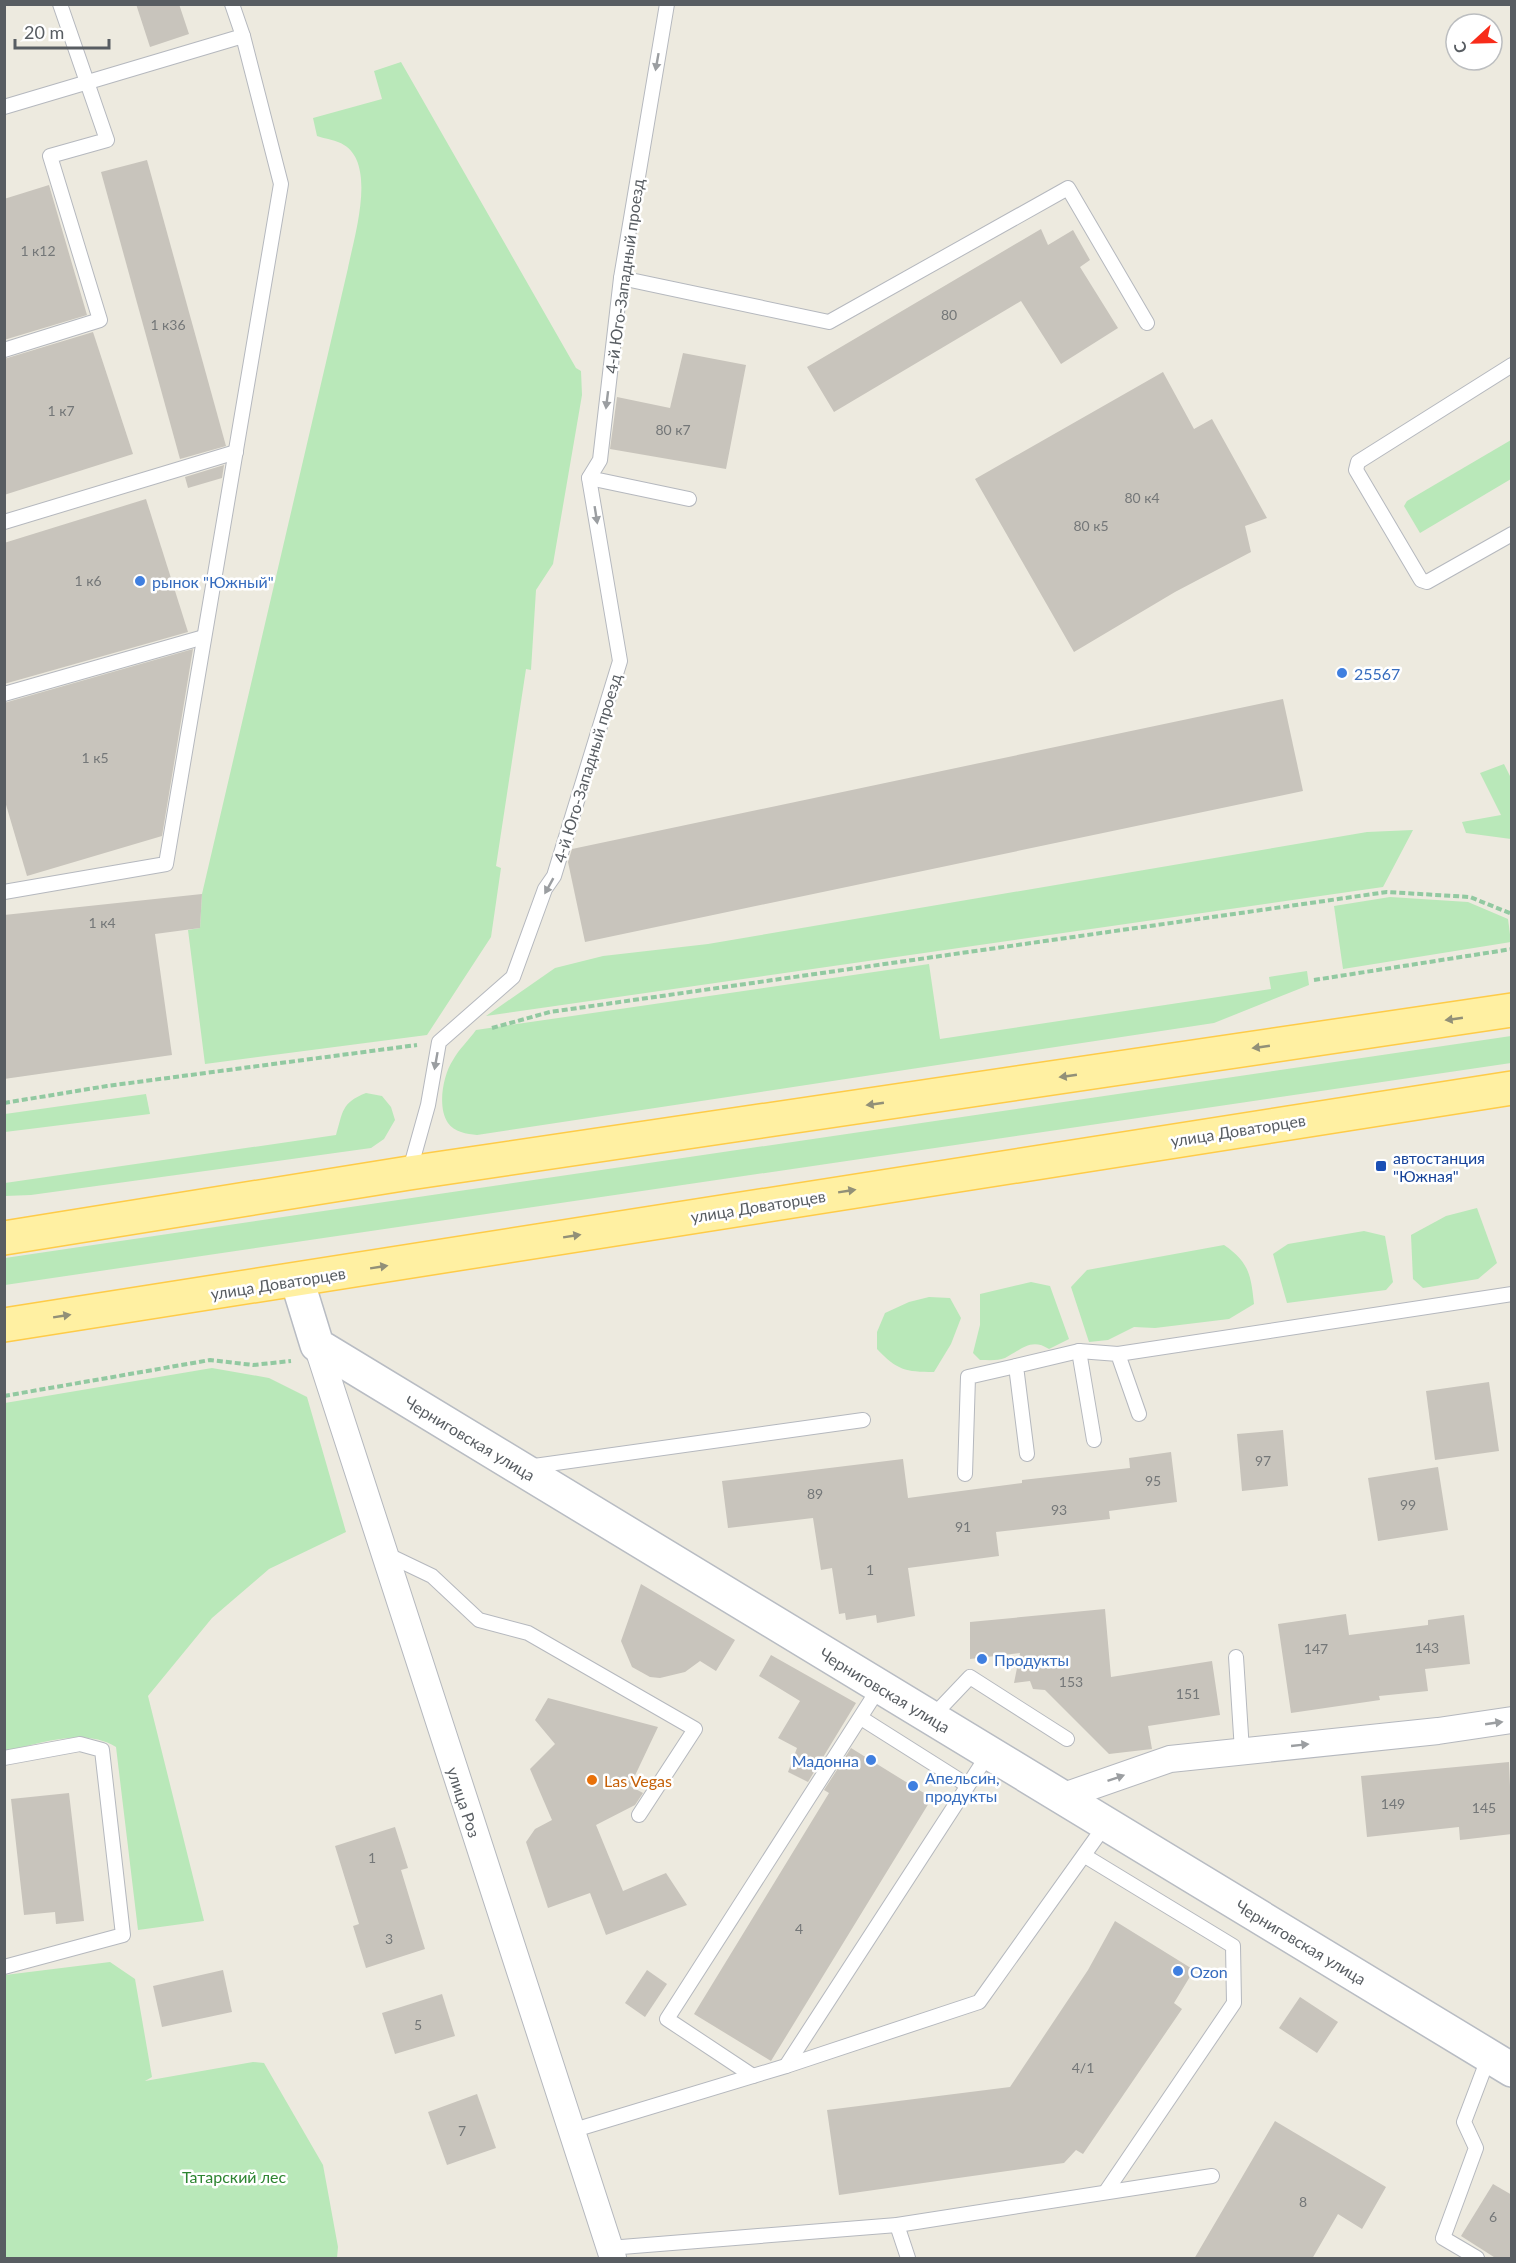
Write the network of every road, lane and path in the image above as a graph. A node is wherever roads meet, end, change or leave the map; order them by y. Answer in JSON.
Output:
{"nodes":[{"id":1,"x":60,"y":4,"type":"edge"},
{"id":2,"x":232,"y":4,"type":"edge"},
{"id":3,"x":667,"y":4,"type":"edge"},
{"id":4,"x":243,"y":36,"type":"junction"},
{"id":5,"x":86,"y":83,"type":"junction"},
{"id":6,"x":4,"y":107,"type":"edge"},
{"id":7,"x":621,"y":278,"type":"junction"},
{"id":8,"x":1147,"y":323,"type":"dead end"},
{"id":9,"x":4,"y":350,"type":"edge"},
{"id":10,"x":1512,"y":365,"type":"edge"},
{"id":11,"x":236,"y":452,"type":"junction"},
{"id":12,"x":589,"y":478,"type":"junction"},
{"id":13,"x":689,"y":499,"type":"dead end"},
{"id":14,"x":4,"y":522,"type":"edge"},
{"id":15,"x":1512,"y":534,"type":"edge"},
{"id":16,"x":204,"y":637,"type":"junction"},
{"id":17,"x":4,"y":694,"type":"edge"},
{"id":18,"x":4,"y":892,"type":"edge"},
{"id":19,"x":1512,"y":914,"type":"edge"},
{"id":20,"x":1512,"y":950,"type":"edge"},
{"id":21,"x":1314,"y":980,"type":"dead end"},
{"id":22,"x":1512,"y":1010,"type":"edge"},
{"id":23,"x":439,"y":1042,"type":"junction"},
{"id":24,"x":1512,"y":1088,"type":"edge"},
{"id":25,"x":4,"y":1103,"type":"edge"},
{"id":26,"x":409,"y":1173,"type":"junction"},
{"id":27,"x":4,"y":1238,"type":"edge"},
{"id":28,"x":297,"y":1280,"type":"junction"},
{"id":29,"x":1512,"y":1294,"type":"edge"},
{"id":30,"x":4,"y":1325,"type":"edge"},
{"id":31,"x":319,"y":1351,"type":"junction"},
{"id":32,"x":1079,"y":1351,"type":"junction"},
{"id":33,"x":1118,"y":1353,"type":"junction"},
{"id":34,"x":1016,"y":1366,"type":"junction"},
{"id":35,"x":4,"y":1396,"type":"edge"},
{"id":36,"x":1139,"y":1414,"type":"dead end"},
{"id":37,"x":863,"y":1420,"type":"dead end"},
{"id":38,"x":1094,"y":1440,"type":"dead end"},
{"id":39,"x":1027,"y":1454,"type":"dead end"},
{"id":40,"x":519,"y":1468,"type":"junction"},
{"id":41,"x":965,"y":1474,"type":"dead end"},
{"id":42,"x":384,"y":1553,"type":"junction"},
{"id":43,"x":1236,"y":1657,"type":"dead end"},
{"id":44,"x":879,"y":1688,"type":"junction"},
{"id":45,"x":861,"y":1718,"type":"junction"},
{"id":46,"x":931,"y":1718,"type":"junction"},
{"id":47,"x":1512,"y":1720,"type":"edge"},
{"id":48,"x":1067,"y":1739,"type":"dead end"},
{"id":49,"x":1242,"y":1751,"type":"junction"},
{"id":50,"x":989,"y":1753,"type":"junction"},
{"id":51,"x":4,"y":1758,"type":"edge"},
{"id":52,"x":967,"y":1785,"type":"junction"},
{"id":53,"x":1061,"y":1797,"type":"junction"},
{"id":54,"x":639,"y":1815,"type":"dead end"},
{"id":55,"x":1106,"y":1824,"type":"junction"},
{"id":56,"x":1085,"y":1856,"type":"junction"},
{"id":57,"x":4,"y":1967,"type":"edge"},
{"id":58,"x":1500,"y":2063,"type":"edge"},
{"id":59,"x":786,"y":2066,"type":"junction"},
{"id":60,"x":753,"y":2076,"type":"junction"},
{"id":61,"x":571,"y":2131,"type":"junction"},
{"id":62,"x":1212,"y":2176,"type":"dead end"},
{"id":63,"x":1107,"y":2190,"type":"junction"},
{"id":64,"x":897,"y":2225,"type":"junction"},
{"id":65,"x":611,"y":2254,"type":"edge"},
{"id":66,"x":908,"y":2259,"type":"edge"},
{"id":67,"x":1477,"y":2259,"type":"edge"}],
"edges":[{"from":1,"to":5,"type":"lane"},
{"from":2,"to":4,"type":"lane"},
{"from":3,"to":7,"type":"lane","name":"4-й Юго-Западный проезд","one_way":true},
{"from":4,"to":5,"type":"lane"},
{"from":4,"to":11,"type":"lane"},
{"from":5,"to":6,"type":"lane"},
{"from":5,"to":9,"type":"lane"},
{"from":7,"to":8,"type":"lane"},
{"from":7,"to":12,"type":"lane","name":"4-й Юго-Западный проезд","one_way":true},
{"from":10,"to":15,"type":"lane"},
{"from":11,"to":14,"type":"lane"},
{"from":11,"to":16,"type":"lane"},
{"from":12,"to":13,"type":"lane"},
{"from":12,"to":23,"type":"lane","name":"4-й Юго-Западный проезд","one_way":true},
{"from":16,"to":17,"type":"lane"},
{"from":16,"to":18,"type":"lane"},
{"from":19,"to":23,"type":"path"},
{"from":20,"to":21,"type":"path"},
{"from":22,"to":26,"type":"main road","one_way":true},
{"from":23,"to":25,"type":"path"},
{"from":23,"to":26,"type":"lane","one_way":true},
{"from":28,"to":24,"type":"main road","name":"улица Доваторцев","one_way":true},
{"from":26,"to":27,"type":"main road"},
{"from":30,"to":28,"type":"main road","name":"улица Доваторцев","one_way":true},
{"from":28,"to":31,"type":"street"},
{"from":29,"to":33,"type":"lane"},
{"from":31,"to":35,"type":"path"},
{"from":31,"to":40,"type":"street","name":"Черниговская улица"},
{"from":31,"to":42,"type":"street","name":"улица Роз"},
{"from":32,"to":33,"type":"lane"},
{"from":32,"to":34,"type":"lane"},
{"from":32,"to":38,"type":"lane"},
{"from":33,"to":36,"type":"lane"},
{"from":34,"to":39,"type":"lane"},
{"from":34,"to":41,"type":"lane"},
{"from":37,"to":40,"type":"lane"},
{"from":40,"to":44,"type":"street","name":"Черниговская улица"},
{"from":42,"to":54,"type":"lane"},
{"from":42,"to":61,"type":"street","name":"улица Роз"},
{"from":43,"to":49,"type":"lane"},
{"from":44,"to":45,"type":"lane"},
{"from":44,"to":46,"type":"street","name":"Черниговская улица"},
{"from":45,"to":52,"type":"lane"},
{"from":45,"to":60,"type":"lane"},
{"from":46,"to":48,"type":"lane"},
{"from":46,"to":50,"type":"street","name":"Черниговская улица"},
{"from":49,"to":47,"type":"street","one_way":true},
{"from":53,"to":49,"type":"street","one_way":true},
{"from":50,"to":52,"type":"lane"},
{"from":50,"to":53,"type":"street","name":"Черниговская улица"},
{"from":51,"to":57,"type":"lane"},
{"from":52,"to":59,"type":"lane"},
{"from":53,"to":55,"type":"street","name":"Черниговская улица"},
{"from":55,"to":56,"type":"lane"},
{"from":55,"to":58,"type":"street","name":"Черниговская улица"},
{"from":56,"to":59,"type":"lane"},
{"from":56,"to":63,"type":"lane"},
{"from":58,"to":67,"type":"lane"},
{"from":59,"to":60,"type":"lane"},
{"from":60,"to":61,"type":"lane"},
{"from":61,"to":65,"type":"street","name":"улица Роз"},
{"from":62,"to":63,"type":"lane"},
{"from":63,"to":64,"type":"lane"},
{"from":64,"to":65,"type":"lane"},
{"from":64,"to":66,"type":"lane"}]}
